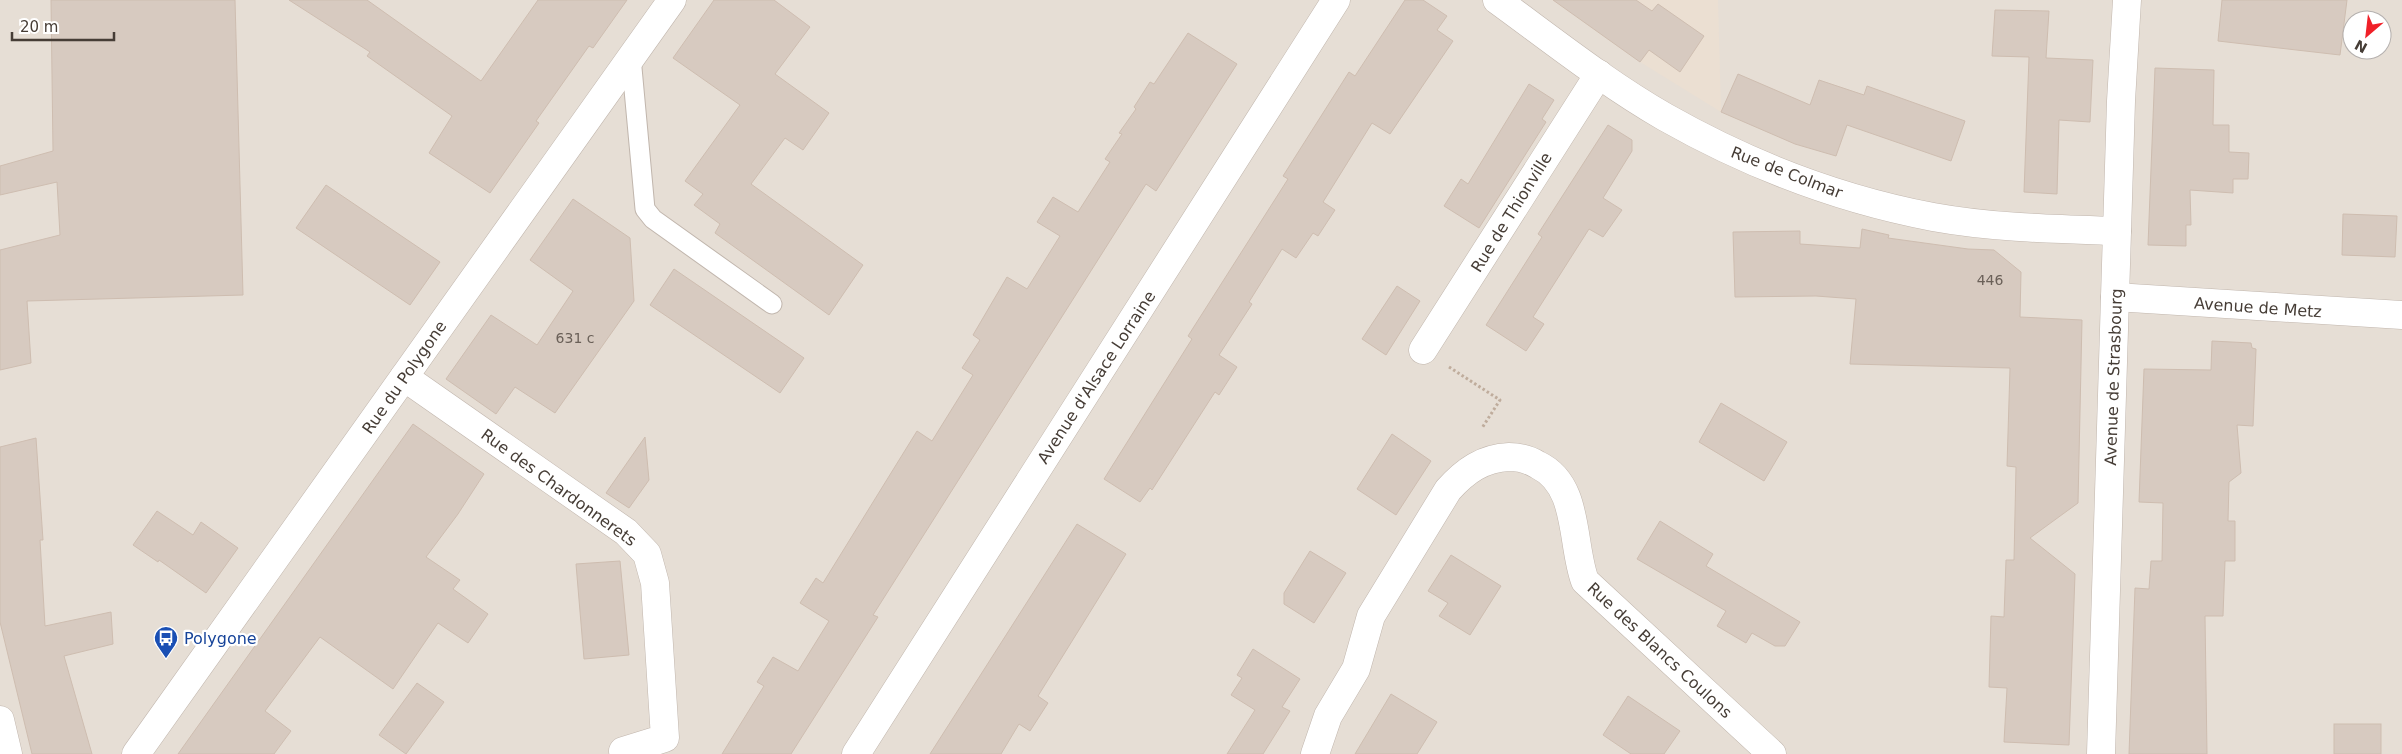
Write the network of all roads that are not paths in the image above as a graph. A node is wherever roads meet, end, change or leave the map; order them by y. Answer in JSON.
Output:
{"nodes":[{"id":1,"x":672,"y":0,"type":"edge"},
{"id":2,"x":1336,"y":0,"type":"edge"},
{"id":3,"x":1497,"y":0,"type":"edge"},
{"id":4,"x":2126,"y":0,"type":"edge"},
{"id":5,"x":631,"y":57,"type":"junction"},
{"id":6,"x":1599,"y":74,"type":"junction"},
{"id":7,"x":2117,"y":230,"type":"junction"},
{"id":8,"x":2115,"y":297,"type":"junction"},
{"id":9,"x":772,"y":304,"type":"dead end"},
{"id":10,"x":2402,"y":314,"type":"edge"},
{"id":11,"x":1423,"y":350,"type":"road end"},
{"id":12,"x":404,"y":377,"type":"junction"},
{"id":13,"x":0,"y":720,"type":"edge"},
{"id":14,"x":623,"y":751,"type":"dead end"},
{"id":15,"x":8,"y":754,"type":"edge"},
{"id":16,"x":136,"y":754,"type":"edge"},
{"id":17,"x":856,"y":754,"type":"edge"},
{"id":18,"x":1315,"y":754,"type":"edge"},
{"id":19,"x":1772,"y":754,"type":"edge"},
{"id":20,"x":2100,"y":754,"type":"edge"}],
"edges":[{"from":1,"to":5,"type":"street","name":"Rue du Polygone"},
{"from":2,"to":17,"type":"street","name":"Avenue d'Alsace Lorraine"},
{"from":3,"to":6,"type":"street","name":"Rue de Colmar"},
{"from":4,"to":7,"type":"street","name":"Avenue de Strasbourg"},
{"from":5,"to":9,"type":"lane"},
{"from":5,"to":12,"type":"street","name":"Rue du Polygone"},
{"from":6,"to":7,"type":"street","name":"Rue de Colmar"},
{"from":6,"to":11,"type":"street","name":"Rue de Thionville"},
{"from":7,"to":8,"type":"street","name":"Avenue de Strasbourg"},
{"from":8,"to":10,"type":"street","name":"Avenue de Metz"},
{"from":8,"to":20,"type":"street","name":"Avenue de Strasbourg"},
{"from":12,"to":14,"type":"street","name":"Rue des Chardonnerets"},
{"from":12,"to":16,"type":"street","name":"Rue du Polygone"},
{"from":13,"to":15,"type":"street"},
{"from":18,"to":19,"type":"street","name":"Rue des Blancs Coulons"}]}
